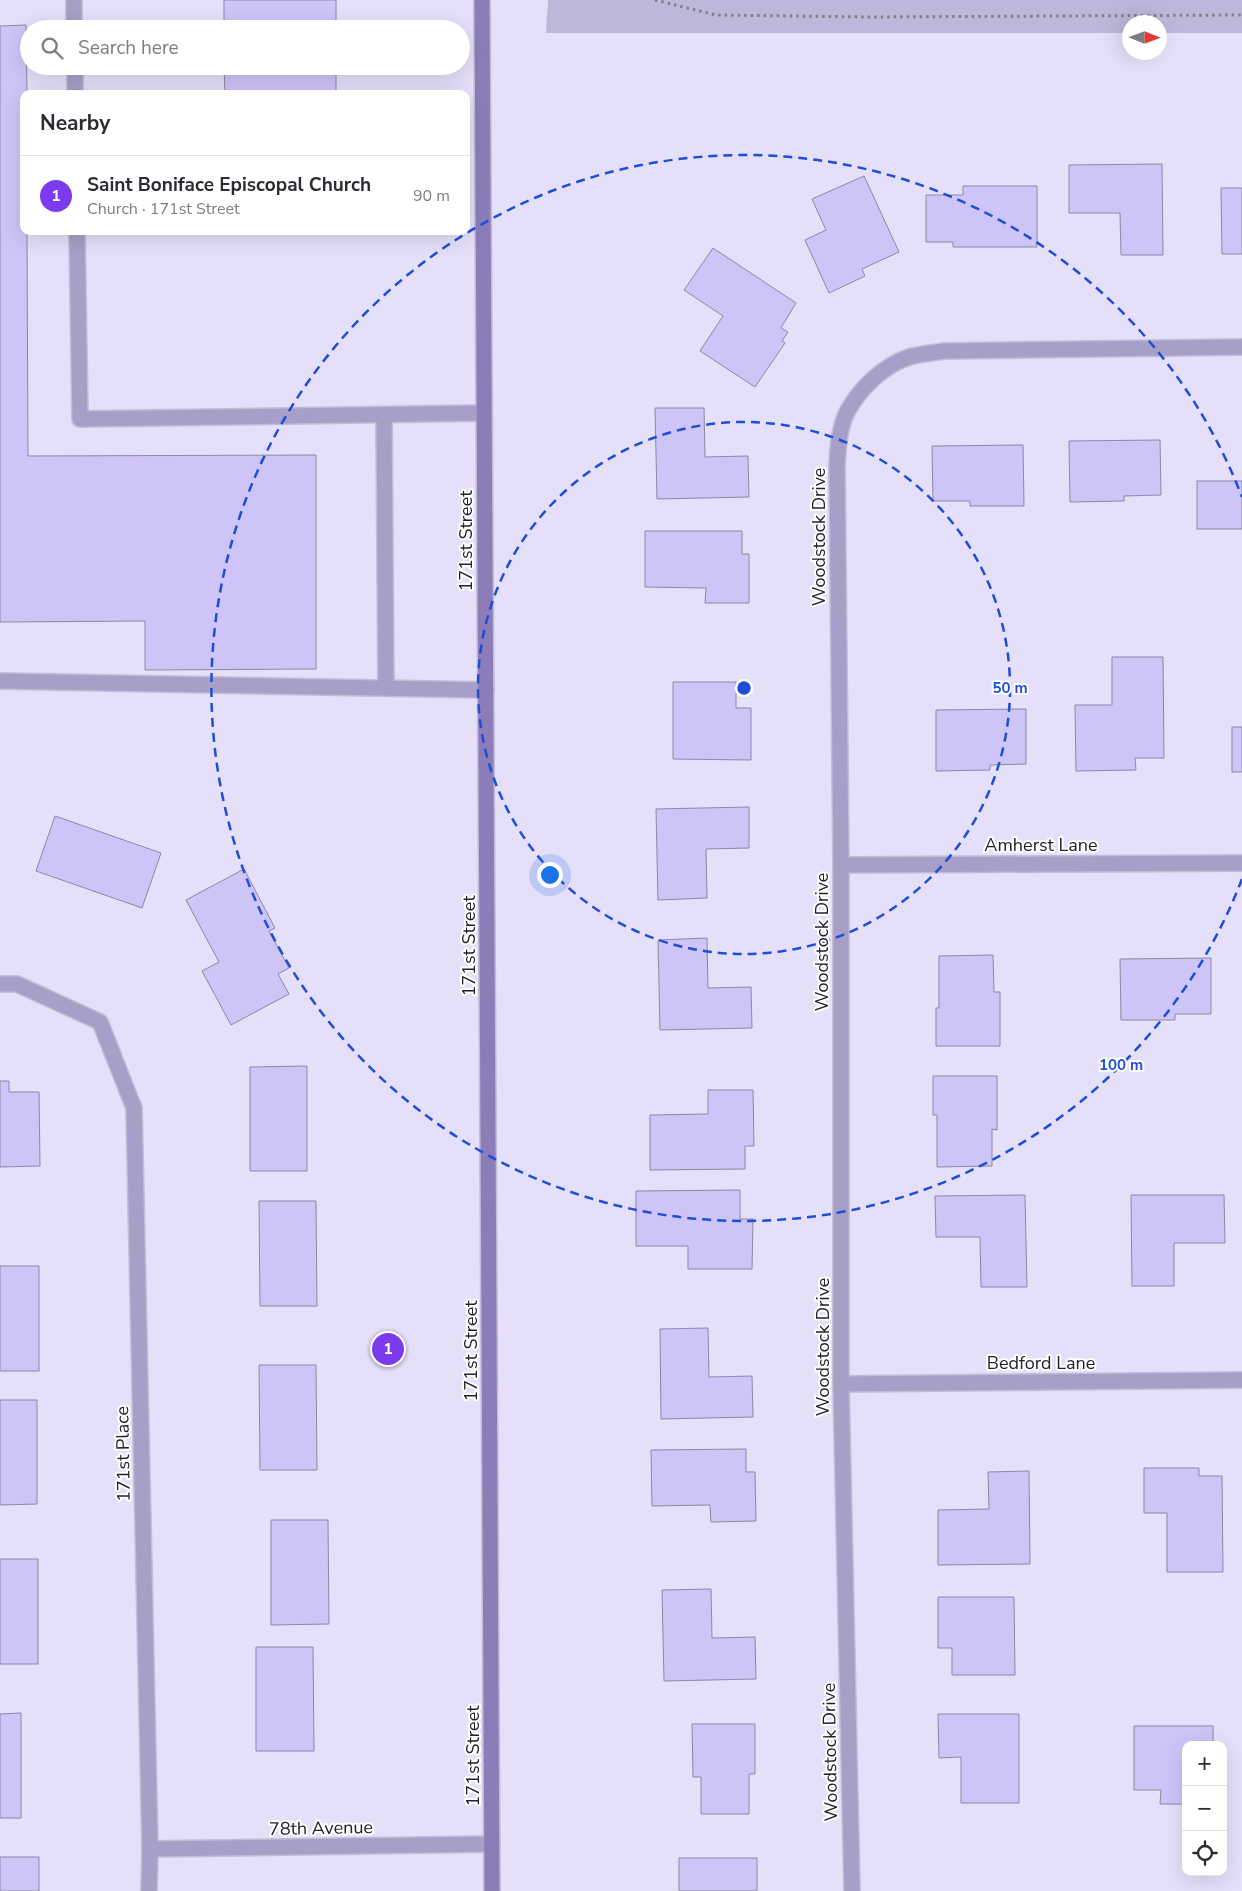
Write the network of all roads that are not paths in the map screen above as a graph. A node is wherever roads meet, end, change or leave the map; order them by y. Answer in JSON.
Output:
{"nodes":[{"id":1,"x":74,"y":0,"type":"edge"},
{"id":2,"x":482,"y":0,"type":"edge"},
{"id":3,"x":74,"y":20,"type":"edge"},
{"id":4,"x":75,"y":75,"type":"edge"},
{"id":5,"x":75,"y":90,"type":"edge"},
{"id":6,"x":77,"y":235,"type":"edge"},
{"id":7,"x":1242,"y":348,"type":"edge"},
{"id":8,"x":484,"y":413,"type":"junction"},
{"id":9,"x":384,"y":415,"type":"junction"},
{"id":10,"x":0,"y":681,"type":"edge"},
{"id":11,"x":386,"y":688,"type":"junction"},
{"id":12,"x":486,"y":690,"type":"junction"},
{"id":13,"x":1242,"y":862,"type":"edge"},
{"id":14,"x":840,"y":865,"type":"junction"},
{"id":15,"x":0,"y":984,"type":"edge"},
{"id":16,"x":1242,"y":1380,"type":"edge"},
{"id":17,"x":841,"y":1384,"type":"junction"},
{"id":18,"x":492,"y":1844,"type":"junction"},
{"id":19,"x":150,"y":1849,"type":"junction"},
{"id":20,"x":149,"y":1891,"type":"edge"},
{"id":21,"x":492,"y":1891,"type":"edge"},
{"id":22,"x":852,"y":1891,"type":"edge"}],
"edges":[{"from":1,"to":3,"type":"street"},
{"from":2,"to":8,"type":"street","name":"171st Street"},
{"from":4,"to":5,"type":"street"},
{"from":6,"to":9,"type":"street"},
{"from":7,"to":14,"type":"street","name":"Woodstock Drive"},
{"from":8,"to":9,"type":"street"},
{"from":8,"to":12,"type":"street","name":"171st Street"},
{"from":9,"to":11,"type":"street"},
{"from":10,"to":11,"type":"street"},
{"from":11,"to":12,"type":"street"},
{"from":12,"to":18,"type":"street","name":"171st Street"},
{"from":13,"to":14,"type":"street","name":"Amherst Lane"},
{"from":14,"to":17,"type":"street","name":"Woodstock Drive"},
{"from":15,"to":19,"type":"street","name":"171st Place"},
{"from":16,"to":17,"type":"street","name":"Bedford Lane"},
{"from":17,"to":22,"type":"street","name":"Woodstock Drive"},
{"from":18,"to":19,"type":"street","name":"78th Avenue"},
{"from":18,"to":21,"type":"street","name":"171st Street"},
{"from":19,"to":20,"type":"street","name":"171st Place"}]}
